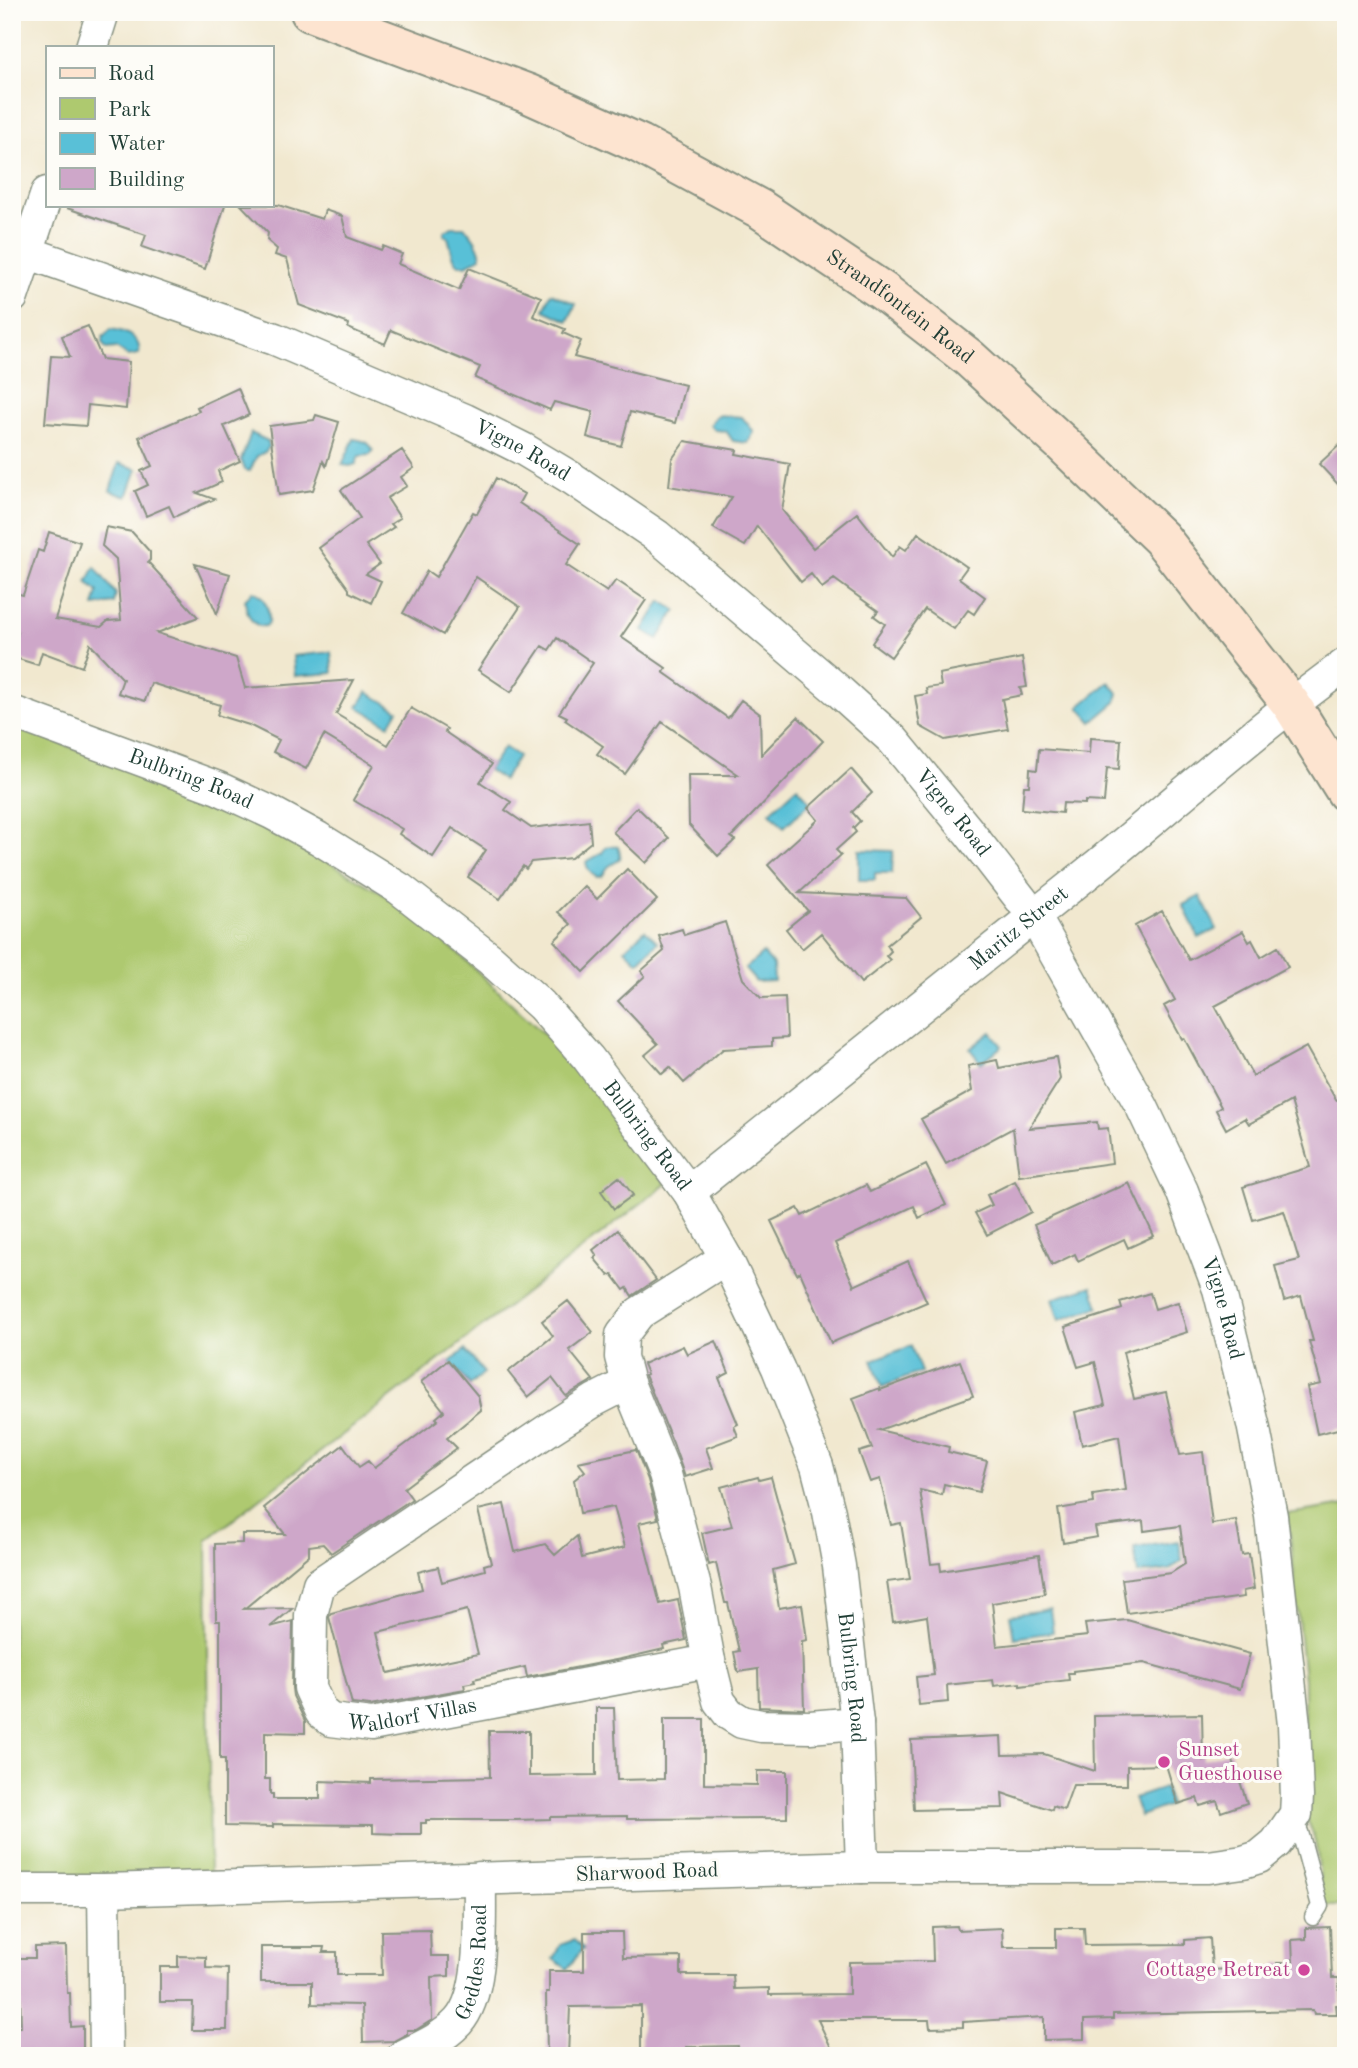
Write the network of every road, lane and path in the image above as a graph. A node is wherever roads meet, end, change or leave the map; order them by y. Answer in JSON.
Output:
{"nodes":[{"id":1,"x":310,"y":12,"type":"edge"},
{"id":2,"x":104,"y":13,"type":"edge"},
{"id":3,"x":92,"y":46,"type":"edge"},
{"id":4,"x":46,"y":194,"type":"edge"},
{"id":5,"x":20,"y":250,"type":"edge"},
{"id":6,"x":12,"y":297,"type":"edge"},
{"id":7,"x":1346,"y":664,"type":"edge"},
{"id":8,"x":1291,"y":704,"type":"junction"},
{"id":9,"x":12,"y":712,"type":"edge"},
{"id":10,"x":1346,"y":792,"type":"edge"},
{"id":11,"x":1034,"y":916,"type":"junction"},
{"id":12,"x":689,"y":1192,"type":"junction"},
{"id":13,"x":726,"y":1258,"type":"junction"},
{"id":14,"x":628,"y":1383,"type":"junction"},
{"id":15,"x":709,"y":1661,"type":"junction"},
{"id":16,"x":857,"y":1723,"type":"junction"},
{"id":17,"x":1283,"y":1834,"type":"junction"},
{"id":18,"x":862,"y":1867,"type":"junction"},
{"id":19,"x":480,"y":1878,"type":"junction"},
{"id":20,"x":104,"y":1890,"type":"junction"},
{"id":21,"x":12,"y":1891,"type":"edge"},
{"id":22,"x":1313,"y":1917,"type":"dead end"},
{"id":23,"x":106,"y":2056,"type":"edge"},
{"id":24,"x":403,"y":2056,"type":"edge"}],
"edges":[{"from":1,"to":8,"type":"main road","name":"Strandfontein Road"},
{"from":2,"to":3,"type":"street"},
{"from":4,"to":5,"type":"street"},
{"from":5,"to":6,"type":"street"},
{"from":5,"to":11,"type":"street","name":"Vigne Road"},
{"from":7,"to":8,"type":"street","name":"Maritz Street"},
{"from":8,"to":10,"type":"main road","name":"Strandfontein Road"},
{"from":8,"to":11,"type":"street","name":"Maritz Street"},
{"from":9,"to":12,"type":"street","name":"Bulbring Road"},
{"from":11,"to":12,"type":"street","name":"Maritz Street"},
{"from":11,"to":17,"type":"street","name":"Vigne Road"},
{"from":12,"to":13,"type":"street","name":"Bulbring Road"},
{"from":13,"to":14,"type":"street"},
{"from":13,"to":16,"type":"street","name":"Bulbring Road"},
{"from":14,"to":15,"type":"street"},
{"from":14,"to":15,"type":"street","name":"Waldorf Villas"},
{"from":15,"to":16,"type":"street"},
{"from":16,"to":18,"type":"street","name":"Bulbring Road"},
{"from":17,"to":18,"type":"street","name":"Sharwood Road"},
{"from":17,"to":22,"type":"lane"},
{"from":18,"to":19,"type":"street","name":"Sharwood Road"},
{"from":19,"to":20,"type":"street","name":"Sharwood Road"},
{"from":19,"to":24,"type":"street","name":"Geddes Road"},
{"from":20,"to":21,"type":"street","name":"Sharwood Road"},
{"from":20,"to":23,"type":"street"}]}
